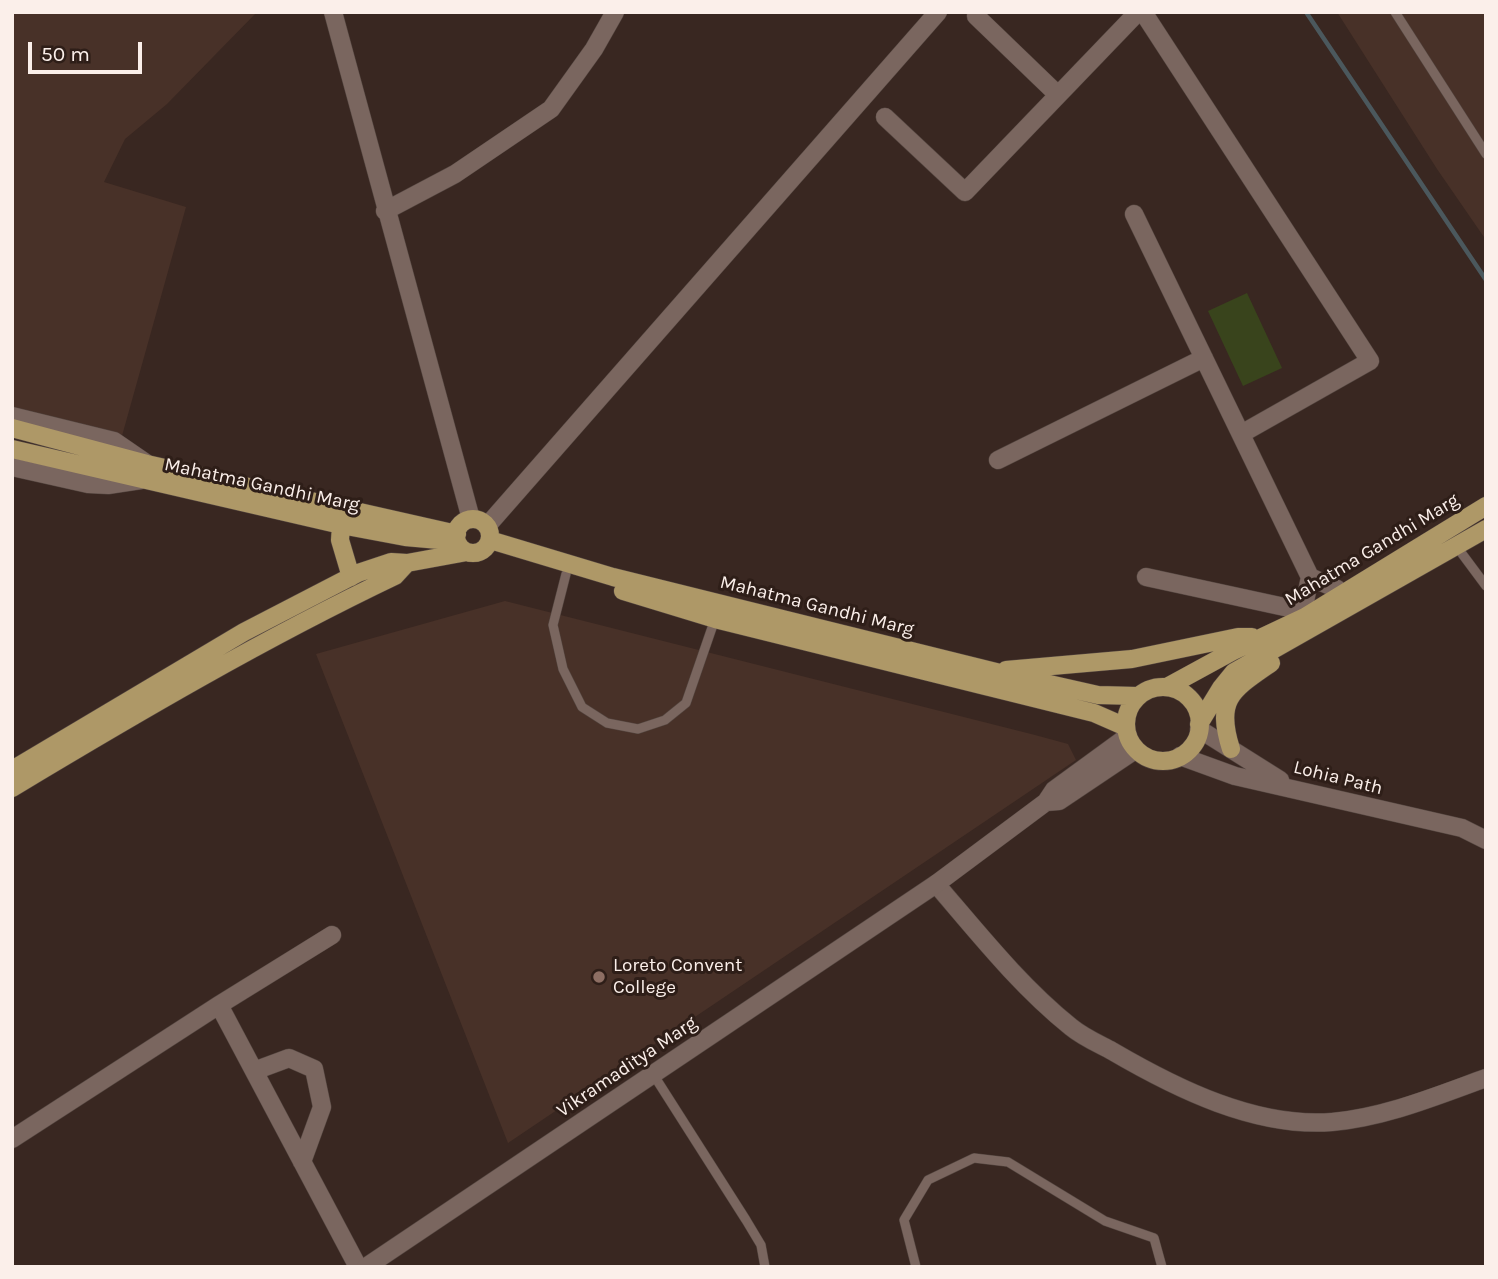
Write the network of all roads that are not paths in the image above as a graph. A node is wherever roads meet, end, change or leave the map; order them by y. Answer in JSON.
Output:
{"nodes":[{"id":1,"x":615,"y":12,"type":"edge"},
{"id":2,"x":938,"y":12,"type":"edge"},
{"id":3,"x":1140,"y":12,"type":"edge"},
{"id":4,"x":1395,"y":12,"type":"edge"},
{"id":5,"x":331,"y":13,"type":"edge"},
{"id":6,"x":976,"y":16,"type":"dead end"},
{"id":7,"x":1058,"y":95,"type":"junction"},
{"id":8,"x":884,"y":117,"type":"dead end"},
{"id":9,"x":1486,"y":154,"type":"edge"},
{"id":10,"x":385,"y":211,"type":"junction"},
{"id":11,"x":1134,"y":214,"type":"dead end"},
{"id":12,"x":1204,"y":358,"type":"junction"},
{"id":13,"x":12,"y":416,"type":"edge"},
{"id":14,"x":12,"y":428,"type":"edge"},
{"id":15,"x":1241,"y":434,"type":"junction"},
{"id":16,"x":12,"y":449,"type":"edge"},
{"id":17,"x":998,"y":460,"type":"dead end"},
{"id":18,"x":12,"y":467,"type":"edge"},
{"id":19,"x":144,"y":472,"type":"junction"},
{"id":20,"x":1486,"y":506,"type":"edge"},
{"id":21,"x":341,"y":525,"type":"junction"},
{"id":22,"x":1486,"y":529,"type":"edge"},
{"id":23,"x":483,"y":533,"type":"junction"},
{"id":24,"x":460,"y":542,"type":"junction"},
{"id":25,"x":1457,"y":547,"type":"junction"},
{"id":26,"x":407,"y":563,"type":"junction"},
{"id":27,"x":566,"y":574,"type":"junction"},
{"id":28,"x":351,"y":577,"type":"junction"},
{"id":29,"x":1146,"y":577,"type":"dead end"},
{"id":30,"x":1310,"y":578,"type":"junction"},
{"id":31,"x":1486,"y":586,"type":"edge"},
{"id":32,"x":1341,"y":603,"type":"junction"},
{"id":33,"x":1304,"y":614,"type":"junction"},
{"id":34,"x":715,"y":619,"type":"junction"},
{"id":35,"x":1262,"y":637,"type":"junction"},
{"id":36,"x":996,"y":673,"type":"junction"},
{"id":37,"x":1167,"y":687,"type":"junction"},
{"id":38,"x":1137,"y":696,"type":"junction"},
{"id":39,"x":1199,"y":727,"type":"junction"},
{"id":40,"x":1130,"y":738,"type":"junction"},
{"id":41,"x":1231,"y":749,"type":"junction"},
{"id":42,"x":61,"y":750,"type":"junction"},
{"id":43,"x":1180,"y":756,"type":"junction"},
{"id":44,"x":12,"y":770,"type":"edge"},
{"id":45,"x":1292,"y":788,"type":"junction"},
{"id":46,"x":12,"y":789,"type":"edge"},
{"id":47,"x":1486,"y":840,"type":"edge"},
{"id":48,"x":936,"y":884,"type":"junction"},
{"id":49,"x":332,"y":935,"type":"dead end"},
{"id":50,"x":219,"y":1005,"type":"junction"},
{"id":51,"x":254,"y":1071,"type":"junction"},
{"id":52,"x":653,"y":1074,"type":"junction"},
{"id":53,"x":1486,"y":1078,"type":"edge"},
{"id":54,"x":12,"y":1139,"type":"edge"},
{"id":55,"x":302,"y":1162,"type":"junction"},
{"id":56,"x":358,"y":1267,"type":"edge"},
{"id":57,"x":366,"y":1267,"type":"edge"},
{"id":58,"x":765,"y":1267,"type":"edge"},
{"id":59,"x":916,"y":1267,"type":"edge"},
{"id":60,"x":1162,"y":1267,"type":"edge"}],
"edges":[{"from":1,"to":10,"type":"street"},
{"from":2,"to":23,"type":"street"},
{"from":3,"to":7,"type":"street"},
{"from":3,"to":15,"type":"street"},
{"from":4,"to":9,"type":"lane"},
{"from":5,"to":10,"type":"street"},
{"from":6,"to":7,"type":"street"},
{"from":7,"to":8,"type":"street"},
{"from":10,"to":23,"type":"street"},
{"from":11,"to":12,"type":"street"},
{"from":12,"to":15,"type":"street"},
{"from":12,"to":17,"type":"street"},
{"from":13,"to":19,"type":"street"},
{"from":14,"to":19,"type":"main road"},
{"from":15,"to":30,"type":"street"},
{"from":16,"to":19,"type":"main road"},
{"from":18,"to":19,"type":"street"},
{"from":19,"to":21,"type":"main road","name":"Mahatma Gandhi Marg"},
{"from":19,"to":24,"type":"main road","name":"Mahatma Gandhi Marg"},
{"from":20,"to":32,"type":"main road","name":"Mahatma Gandhi Marg"},
{"from":21,"to":24,"type":"main road","name":"Mahatma Gandhi Marg"},
{"from":21,"to":28,"type":"main road"},
{"from":22,"to":25,"type":"main road"},
{"from":23,"to":24,"type":"main road"},
{"from":23,"to":24,"type":"main road"},
{"from":23,"to":27,"type":"main road","name":"Mahatma Gandhi Marg"},
{"from":23,"to":36,"type":"main road","name":"Mahatma Gandhi Marg"},
{"from":24,"to":26,"type":"main road"},
{"from":25,"to":31,"type":"lane"},
{"from":25,"to":32,"type":"main road"},
{"from":26,"to":28,"type":"main road"},
{"from":26,"to":42,"type":"main road"},
{"from":27,"to":34,"type":"main road","name":"Mahatma Gandhi Marg"},
{"from":27,"to":34,"type":"lane"},
{"from":28,"to":42,"type":"main road"},
{"from":29,"to":33,"type":"street"},
{"from":30,"to":32,"type":"street"},
{"from":30,"to":33,"type":"street"},
{"from":32,"to":33,"type":"main road","name":"Mahatma Gandhi Marg"},
{"from":32,"to":39,"type":"main road"},
{"from":32,"to":41,"type":"main road"},
{"from":33,"to":35,"type":"main road","name":"Mahatma Gandhi Marg"},
{"from":34,"to":40,"type":"main road","name":"Mahatma Gandhi Marg"},
{"from":35,"to":36,"type":"main road"},
{"from":35,"to":37,"type":"main road","name":"Mahatma Gandhi Marg"},
{"from":36,"to":38,"type":"main road","name":"Mahatma Gandhi Marg"},
{"from":37,"to":38,"type":"main road"},
{"from":37,"to":39,"type":"main road"},
{"from":38,"to":40,"type":"main road"},
{"from":39,"to":41,"type":"street"},
{"from":39,"to":43,"type":"main road"},
{"from":40,"to":43,"type":"main road"},
{"from":40,"to":48,"type":"street","name":"Vikramaditya Marg"},
{"from":41,"to":45,"type":"street"},
{"from":42,"to":44,"type":"main road"},
{"from":42,"to":46,"type":"main road"},
{"from":43,"to":45,"type":"street","name":"Lohia Path"},
{"from":45,"to":47,"type":"street","name":"Lohia Path"},
{"from":48,"to":52,"type":"street","name":"Vikramaditya Marg"},
{"from":48,"to":53,"type":"street"},
{"from":49,"to":50,"type":"street"},
{"from":50,"to":51,"type":"street"},
{"from":50,"to":54,"type":"street"},
{"from":51,"to":55,"type":"street"},
{"from":51,"to":55,"type":"street"},
{"from":52,"to":57,"type":"street","name":"Vikramaditya Marg"},
{"from":52,"to":58,"type":"lane"},
{"from":55,"to":56,"type":"street"},
{"from":59,"to":60,"type":"lane"}]}
